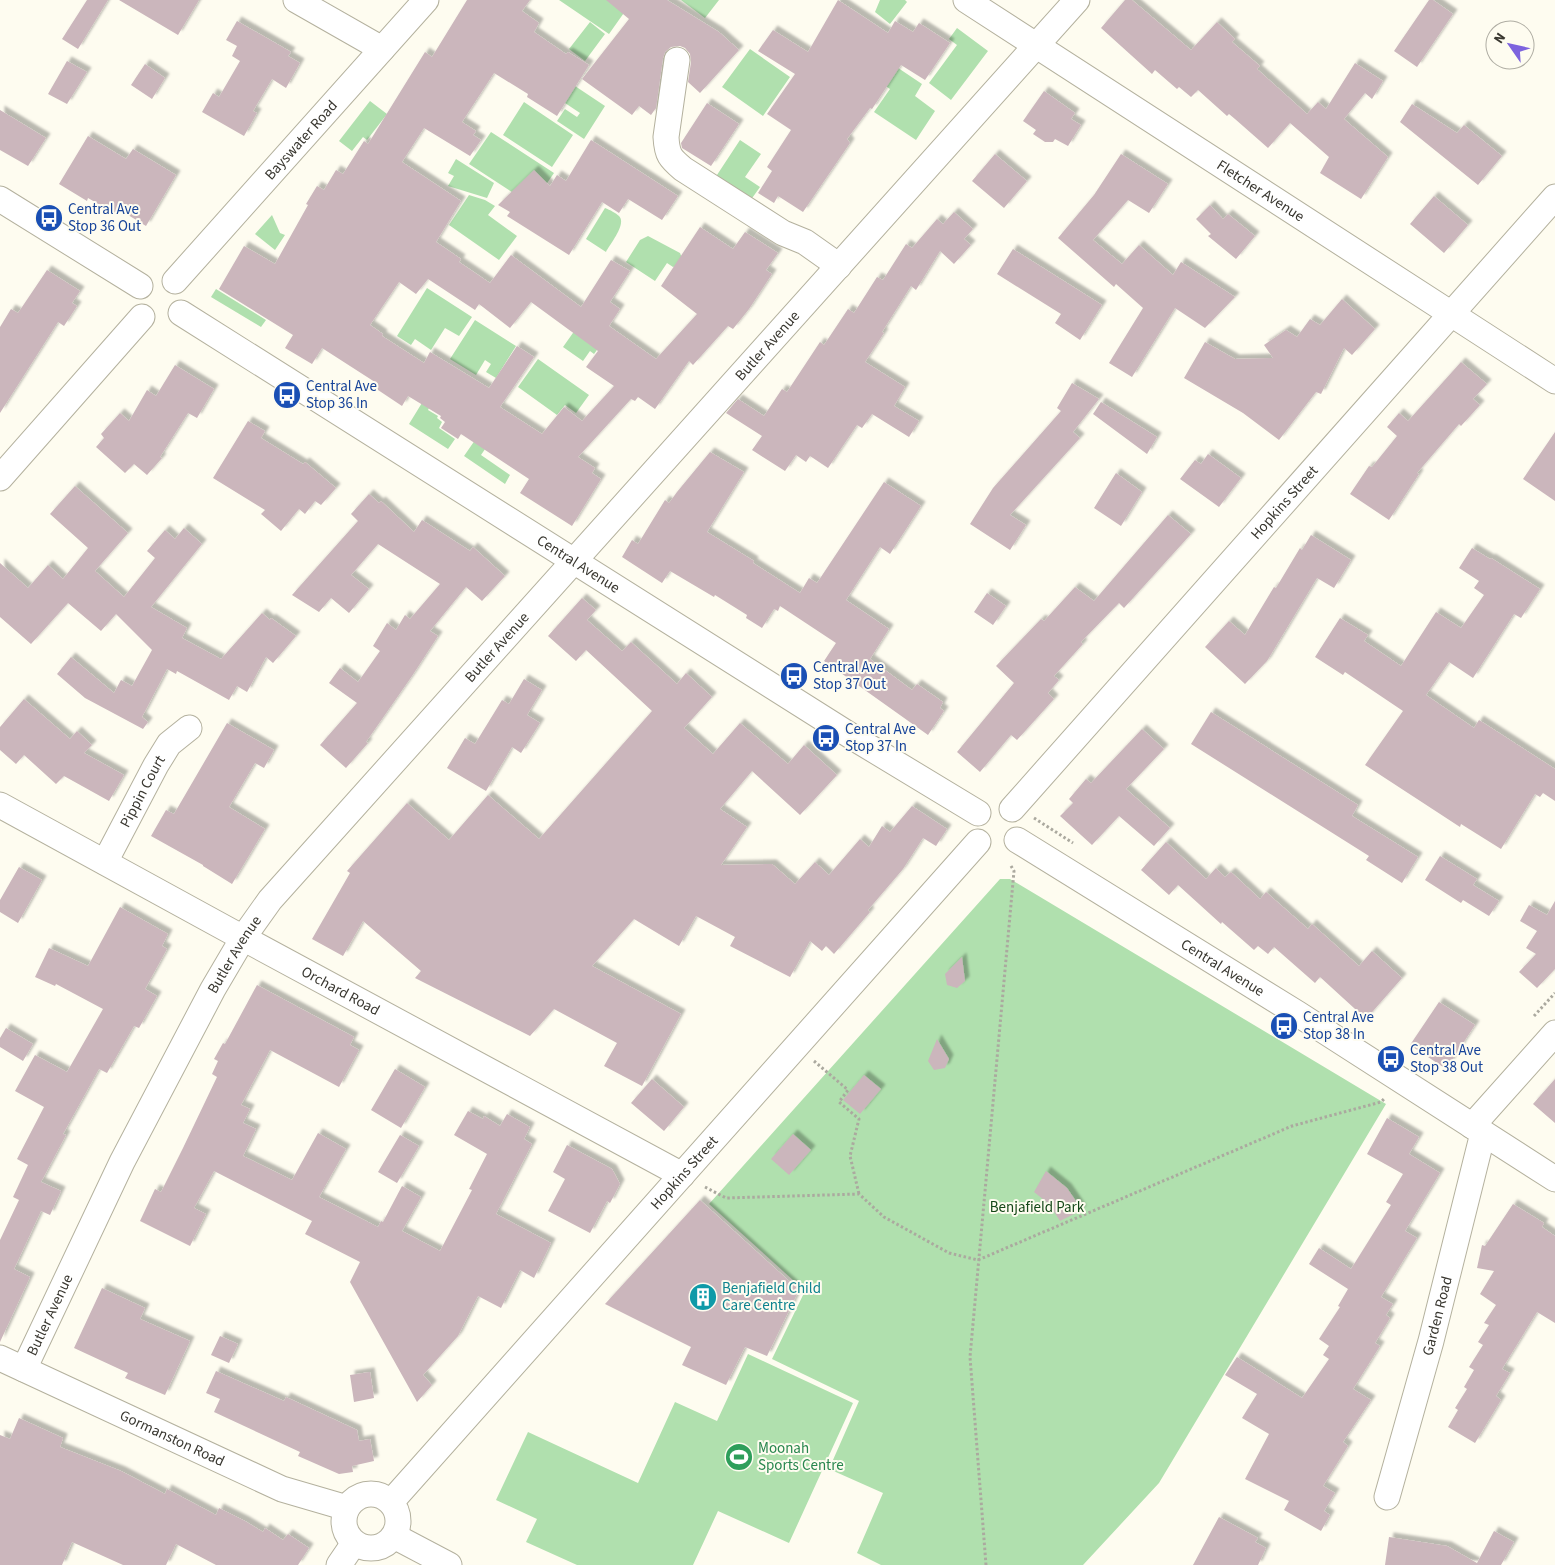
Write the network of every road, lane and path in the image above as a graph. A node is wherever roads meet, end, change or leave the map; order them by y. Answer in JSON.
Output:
{"nodes":[{"id":1,"x":296,"y":0,"type":"edge"},
{"id":2,"x":426,"y":0,"type":"edge"},
{"id":3,"x":966,"y":0,"type":"edge"},
{"id":4,"x":1077,"y":0,"type":"edge"},
{"id":5,"x":1036,"y":45,"type":"junction"},
{"id":6,"x":382,"y":49,"type":"junction"},
{"id":7,"x":677,"y":60,"type":"dead end"},
{"id":8,"x":1555,"y":197,"type":"edge"},
{"id":9,"x":0,"y":199,"type":"edge"},
{"id":10,"x":839,"y":266,"type":"junction"},
{"id":11,"x":175,"y":281,"type":"junction"},
{"id":12,"x":140,"y":286,"type":"junction"},
{"id":13,"x":181,"y":313,"type":"junction"},
{"id":14,"x":1450,"y":314,"type":"junction"},
{"id":15,"x":142,"y":317,"type":"junction"},
{"id":16,"x":1555,"y":381,"type":"edge"},
{"id":17,"x":0,"y":478,"type":"edge"},
{"id":18,"x":576,"y":561,"type":"junction"},
{"id":19,"x":189,"y":728,"type":"dead end"},
{"id":20,"x":0,"y":804,"type":"edge"},
{"id":21,"x":1012,"y":809,"type":"junction"},
{"id":22,"x":978,"y":813,"type":"junction"},
{"id":23,"x":978,"y":842,"type":"junction"},
{"id":24,"x":1011,"y":845,"type":"junction"},
{"id":25,"x":104,"y":862,"type":"junction"},
{"id":26,"x":243,"y":938,"type":"junction"},
{"id":27,"x":1555,"y":1033,"type":"edge"},
{"id":28,"x":797,"y":1046,"type":"junction"},
{"id":29,"x":1403,"y":1081,"type":"junction"},
{"id":30,"x":1477,"y":1129,"type":"junction"},
{"id":31,"x":682,"y":1176,"type":"junction"},
{"id":32,"x":1555,"y":1179,"type":"edge"},
{"id":33,"x":858,"y":1194,"type":"junction"},
{"id":34,"x":978,"y":1260,"type":"junction"},
{"id":35,"x":0,"y":1358,"type":"edge"},
{"id":36,"x":24,"y":1369,"type":"junction"},
{"id":37,"x":1387,"y":1497,"type":"dead end"},
{"id":38,"x":391,"y":1502,"type":"junction"},
{"id":39,"x":347,"y":1508,"type":"junction"},
{"id":40,"x":394,"y":1536,"type":"junction"},
{"id":41,"x":354,"y":1543,"type":"junction"},
{"id":42,"x":339,"y":1565,"type":"edge"},
{"id":43,"x":449,"y":1565,"type":"edge"},
{"id":44,"x":986,"y":1565,"type":"edge"}],
"edges":[{"from":1,"to":6,"type":"street"},
{"from":2,"to":6,"type":"street","name":"Bayswater Road"},
{"from":3,"to":5,"type":"street","name":"Fletcher Avenue"},
{"from":4,"to":5,"type":"street","name":"Butler Avenue"},
{"from":5,"to":10,"type":"street","name":"Butler Avenue"},
{"from":5,"to":14,"type":"street","name":"Fletcher Avenue"},
{"from":6,"to":11,"type":"street","name":"Bayswater Road"},
{"from":7,"to":10,"type":"street"},
{"from":8,"to":14,"type":"street","name":"Hopkins Street"},
{"from":9,"to":12,"type":"street"},
{"from":10,"to":18,"type":"street","name":"Butler Avenue"},
{"from":11,"to":12,"type":"street"},
{"from":11,"to":13,"type":"street"},
{"from":12,"to":15,"type":"street"},
{"from":13,"to":15,"type":"street"},
{"from":13,"to":18,"type":"street","name":"Central Avenue"},
{"from":14,"to":16,"type":"street","name":"Fletcher Avenue"},
{"from":14,"to":21,"type":"street","name":"Hopkins Street"},
{"from":15,"to":17,"type":"street"},
{"from":18,"to":22,"type":"street","name":"Central Avenue"},
{"from":18,"to":26,"type":"street","name":"Butler Avenue"},
{"from":19,"to":25,"type":"street","name":"Pippin Court"},
{"from":20,"to":25,"type":"street","name":"Orchard Road"},
{"from":21,"to":22,"type":"street"},
{"from":21,"to":24,"type":"street"},
{"from":22,"to":23,"type":"street"},
{"from":23,"to":24,"type":"street"},
{"from":23,"to":28,"type":"street","name":"Hopkins Street"},
{"from":24,"to":29,"type":"street","name":"Central Avenue"},
{"from":24,"to":34,"type":"path"},
{"from":25,"to":26,"type":"street","name":"Orchard Road"},
{"from":26,"to":31,"type":"street","name":"Orchard Road"},
{"from":26,"to":36,"type":"street","name":"Butler Avenue"},
{"from":27,"to":30,"type":"street","name":"Garden Road"},
{"from":28,"to":31,"type":"street","name":"Hopkins Street"},
{"from":28,"to":33,"type":"path"},
{"from":29,"to":30,"type":"street","name":"Central Avenue"},
{"from":29,"to":34,"type":"path"},
{"from":30,"to":32,"type":"street","name":"Central Avenue"},
{"from":30,"to":37,"type":"street","name":"Garden Road"},
{"from":31,"to":33,"type":"path"},
{"from":31,"to":38,"type":"street","name":"Hopkins Street"},
{"from":33,"to":34,"type":"path"},
{"from":34,"to":44,"type":"path"},
{"from":35,"to":36,"type":"street","name":"Gormanston Road"},
{"from":36,"to":39,"type":"street","name":"Gormanston Road"},
{"from":38,"to":39,"type":"street"},
{"from":38,"to":40,"type":"street"},
{"from":39,"to":41,"type":"street"},
{"from":40,"to":41,"type":"street"},
{"from":40,"to":43,"type":"street"},
{"from":41,"to":42,"type":"street"}]}
